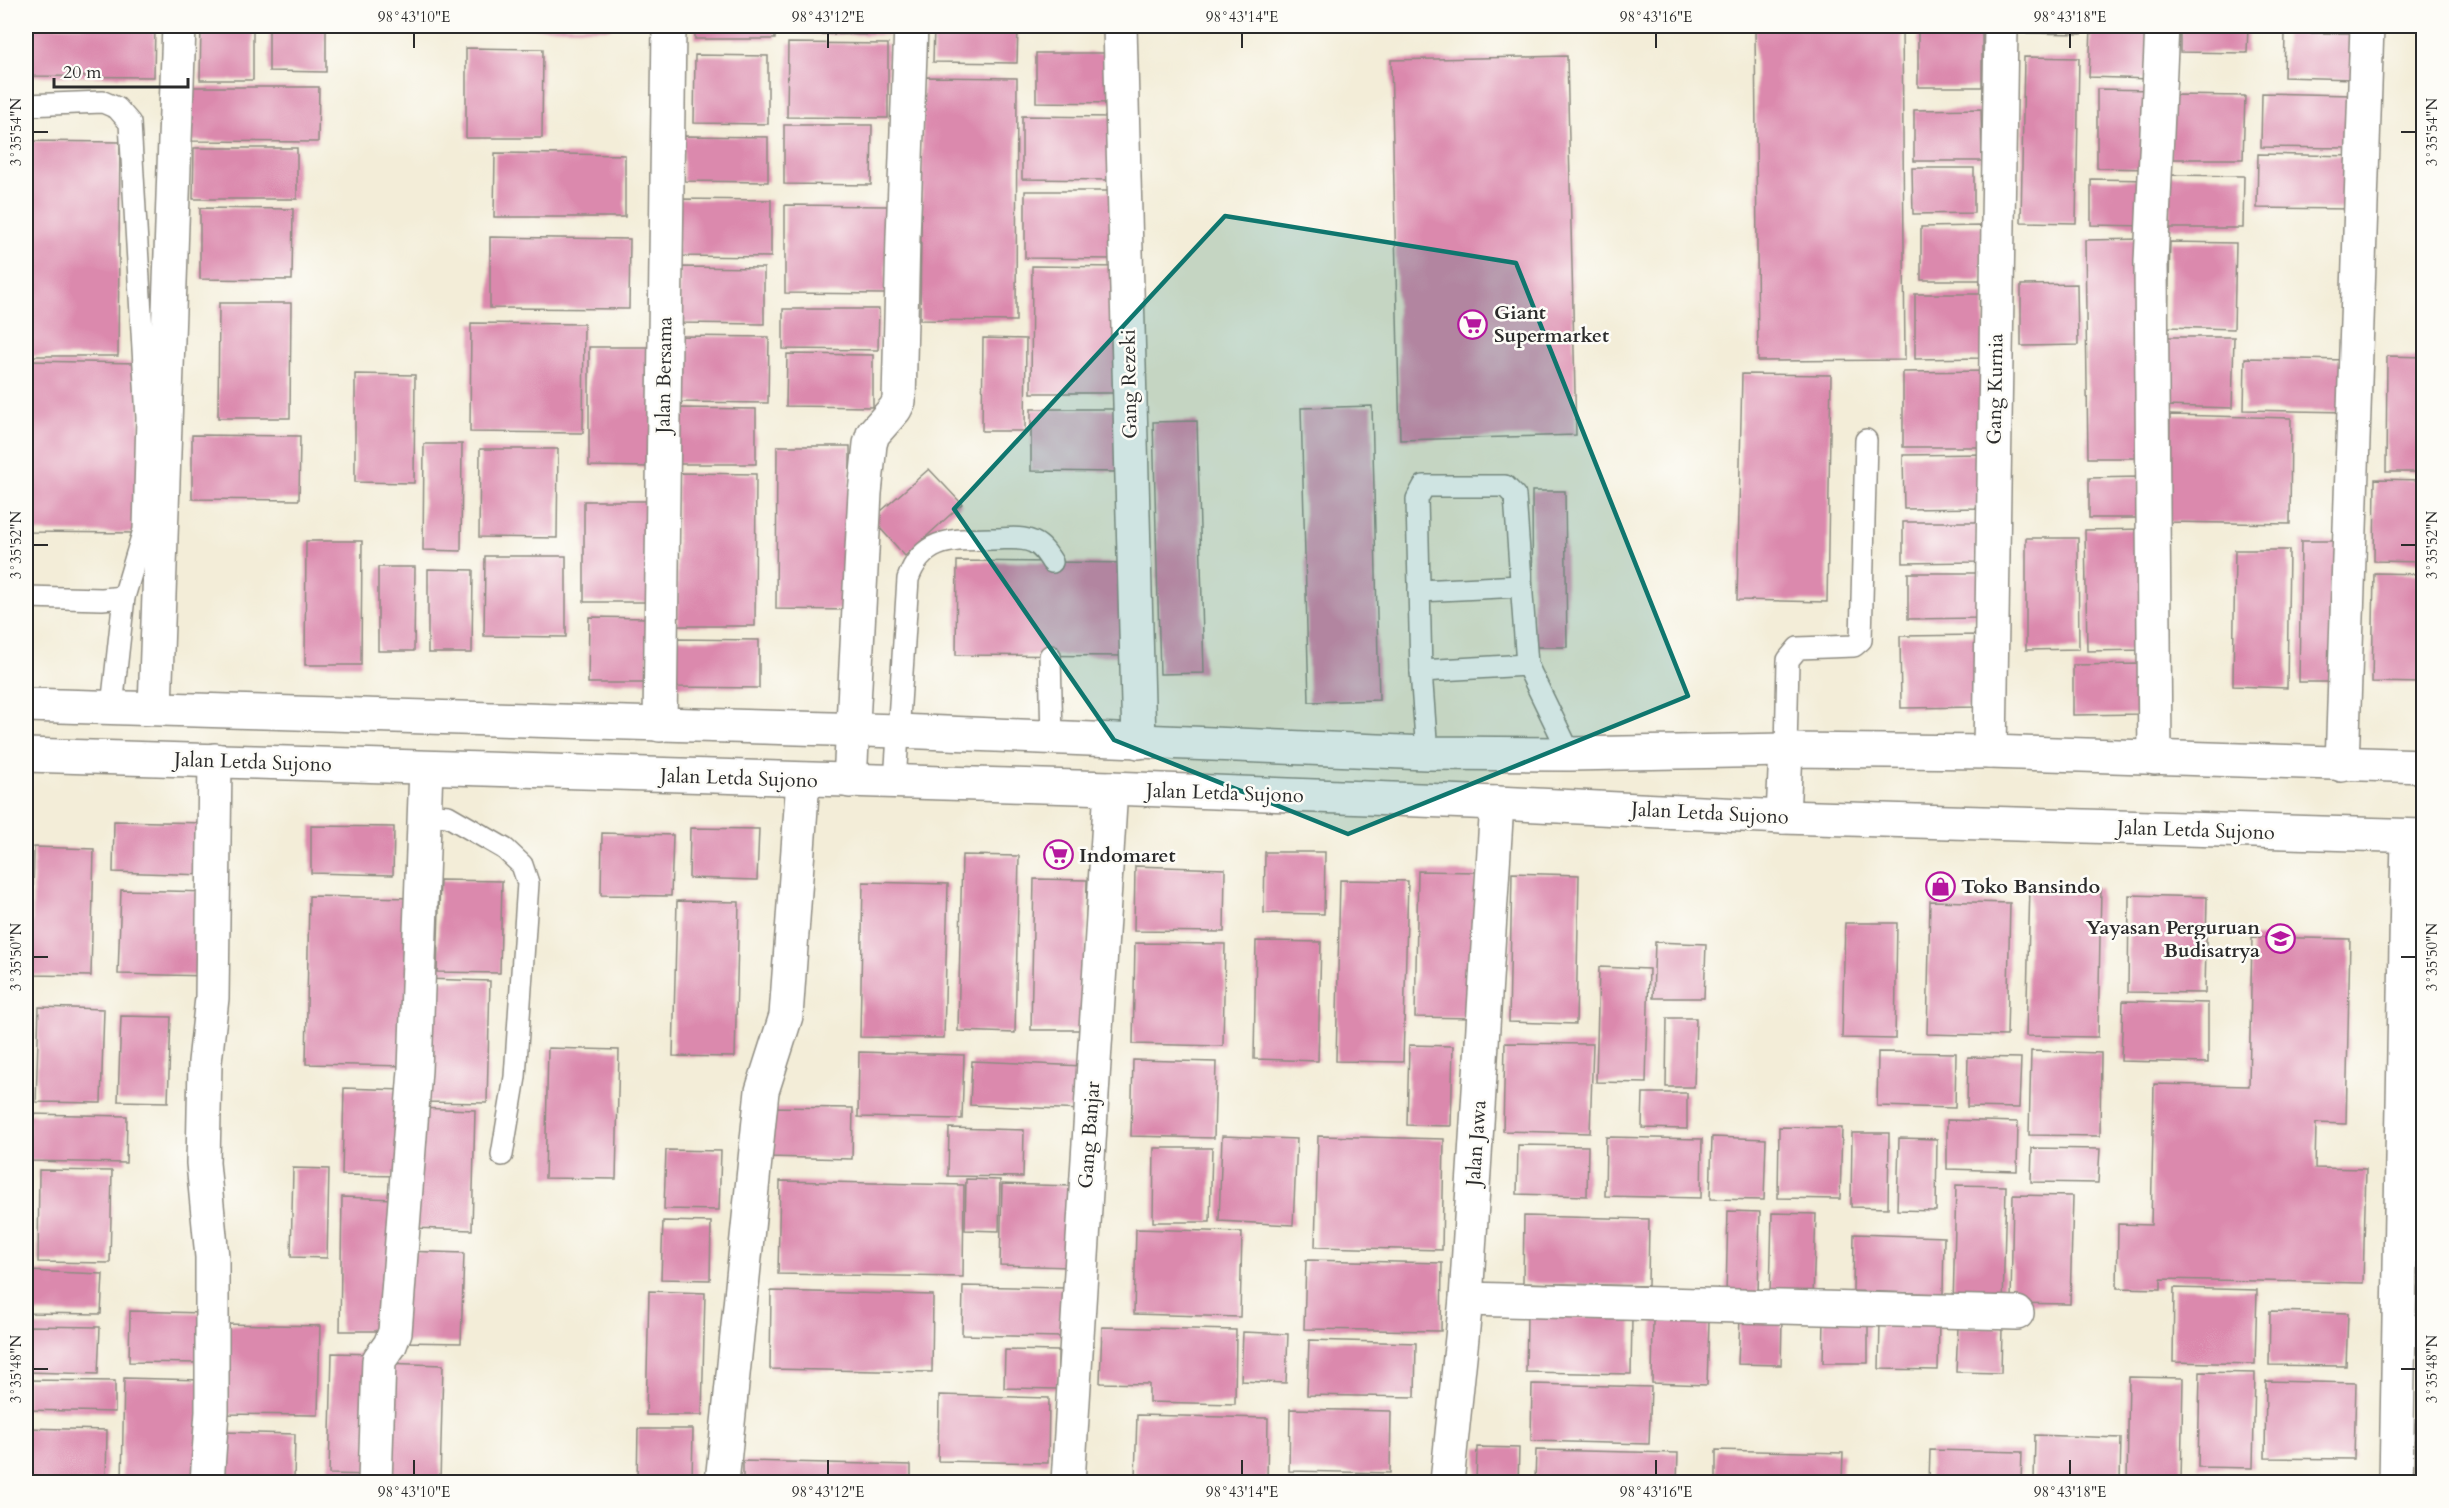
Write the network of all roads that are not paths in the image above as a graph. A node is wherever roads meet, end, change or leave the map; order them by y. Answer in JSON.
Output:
{"nodes":[{"id":1,"x":179,"y":26,"type":"edge"},
{"id":2,"x":669,"y":26,"type":"edge"},
{"id":3,"x":911,"y":26,"type":"edge"},
{"id":4,"x":1120,"y":26,"type":"edge"},
{"id":5,"x":2001,"y":26,"type":"edge"},
{"id":6,"x":2162,"y":26,"type":"edge"},
{"id":7,"x":2367,"y":26,"type":"edge"},
{"id":8,"x":26,"y":105,"type":"edge"},
{"id":9,"x":1866,"y":440,"type":"dead end"},
{"id":10,"x":1052,"y":562,"type":"dead end"},
{"id":11,"x":1521,"y":586,"type":"junction"},
{"id":12,"x":1419,"y":591,"type":"junction"},
{"id":13,"x":26,"y":597,"type":"edge"},
{"id":14,"x":124,"y":597,"type":"junction"},
{"id":15,"x":1050,"y":656,"type":"dead end"},
{"id":16,"x":1527,"y":665,"type":"junction"},
{"id":17,"x":1421,"y":670,"type":"junction"},
{"id":18,"x":26,"y":705,"type":"edge"},
{"id":19,"x":112,"y":707,"type":"junction"},
{"id":20,"x":155,"y":708,"type":"junction"},
{"id":21,"x":660,"y":725,"type":"junction"},
{"id":22,"x":853,"y":730,"type":"junction"},
{"id":23,"x":898,"y":731,"type":"junction"},
{"id":24,"x":1052,"y":739,"type":"junction"},
{"id":25,"x":1139,"y":742,"type":"junction"},
{"id":26,"x":1786,"y":750,"type":"junction"},
{"id":27,"x":1990,"y":752,"type":"junction"},
{"id":28,"x":1427,"y":753,"type":"junction"},
{"id":29,"x":26,"y":754,"type":"edge"},
{"id":30,"x":1570,"y":754,"type":"junction"},
{"id":31,"x":2155,"y":758,"type":"junction"},
{"id":32,"x":215,"y":760,"type":"junction"},
{"id":33,"x":2343,"y":765,"type":"junction"},
{"id":34,"x":2424,"y":766,"type":"edge"},
{"id":35,"x":426,"y":768,"type":"junction"},
{"id":36,"x":803,"y":780,"type":"junction"},
{"id":37,"x":850,"y":781,"type":"junction"},
{"id":38,"x":895,"y":782,"type":"junction"},
{"id":39,"x":1111,"y":789,"type":"junction"},
{"id":40,"x":1497,"y":803,"type":"junction"},
{"id":41,"x":425,"y":814,"type":"junction"},
{"id":42,"x":1784,"y":817,"type":"junction"},
{"id":43,"x":2416,"y":836,"type":"edge"},
{"id":44,"x":502,"y":1155,"type":"dead end"},
{"id":45,"x":1466,"y":1299,"type":"junction"},
{"id":46,"x":2017,"y":1313,"type":"dead end"},
{"id":47,"x":207,"y":1482,"type":"edge"},
{"id":48,"x":375,"y":1482,"type":"edge"},
{"id":49,"x":722,"y":1482,"type":"edge"},
{"id":50,"x":1068,"y":1482,"type":"edge"},
{"id":51,"x":1447,"y":1482,"type":"edge"},
{"id":52,"x":2396,"y":1482,"type":"edge"}],
"edges":[{"from":1,"to":20,"type":"main road"},
{"from":2,"to":21,"type":"main road","name":"Jalan Bersama"},
{"from":3,"to":22,"type":"main road"},
{"from":4,"to":25,"type":"main road","name":"Gang Rezeki"},
{"from":5,"to":27,"type":"main road","name":"Gang Kurnia"},
{"from":6,"to":31,"type":"main road"},
{"from":7,"to":33,"type":"main road"},
{"from":8,"to":14,"type":"lane"},
{"from":9,"to":26,"type":"lane"},
{"from":10,"to":23,"type":"lane"},
{"from":11,"to":12,"type":"lane"},
{"from":11,"to":12,"type":"lane"},
{"from":11,"to":16,"type":"lane"},
{"from":12,"to":17,"type":"lane"},
{"from":13,"to":14,"type":"lane"},
{"from":14,"to":19,"type":"lane"},
{"from":15,"to":24,"type":"lane"},
{"from":16,"to":17,"type":"lane"},
{"from":16,"to":30,"type":"lane"},
{"from":17,"to":28,"type":"lane"},
{"from":18,"to":19,"type":"main road"},
{"from":19,"to":20,"type":"main road"},
{"from":20,"to":21,"type":"main road"},
{"from":21,"to":22,"type":"main road"},
{"from":22,"to":23,"type":"main road"},
{"from":22,"to":37,"type":"main road"},
{"from":23,"to":24,"type":"main road"},
{"from":23,"to":38,"type":"lane"},
{"from":24,"to":25,"type":"main road"},
{"from":25,"to":28,"type":"main road"},
{"from":26,"to":27,"type":"main road"},
{"from":26,"to":30,"type":"main road"},
{"from":26,"to":42,"type":"main road"},
{"from":27,"to":31,"type":"main road"},
{"from":28,"to":30,"type":"main road"},
{"from":29,"to":32,"type":"main road","name":"Jalan Letda Sujono"},
{"from":31,"to":33,"type":"main road"},
{"from":32,"to":35,"type":"main road","name":"Jalan Letda Sujono"},
{"from":32,"to":47,"type":"main road"},
{"from":33,"to":34,"type":"main road"},
{"from":35,"to":36,"type":"main road","name":"Jalan Letda Sujono"},
{"from":35,"to":41,"type":"main road"},
{"from":36,"to":37,"type":"main road","name":"Jalan Letda Sujono"},
{"from":36,"to":49,"type":"main road"},
{"from":37,"to":38,"type":"main road","name":"Jalan Letda Sujono"},
{"from":38,"to":39,"type":"main road","name":"Jalan Letda Sujono"},
{"from":39,"to":40,"type":"main road","name":"Jalan Letda Sujono"},
{"from":39,"to":50,"type":"main road","name":"Gang Banjar"},
{"from":40,"to":42,"type":"main road","name":"Jalan Letda Sujono"},
{"from":40,"to":45,"type":"main road","name":"Jalan Jawa"},
{"from":41,"to":44,"type":"lane"},
{"from":41,"to":48,"type":"main road"},
{"from":42,"to":43,"type":"main road","name":"Jalan Letda Sujono"},
{"from":43,"to":52,"type":"main road"},
{"from":45,"to":46,"type":"main road"},
{"from":45,"to":51,"type":"main road","name":"Jalan Jawa"}]}
